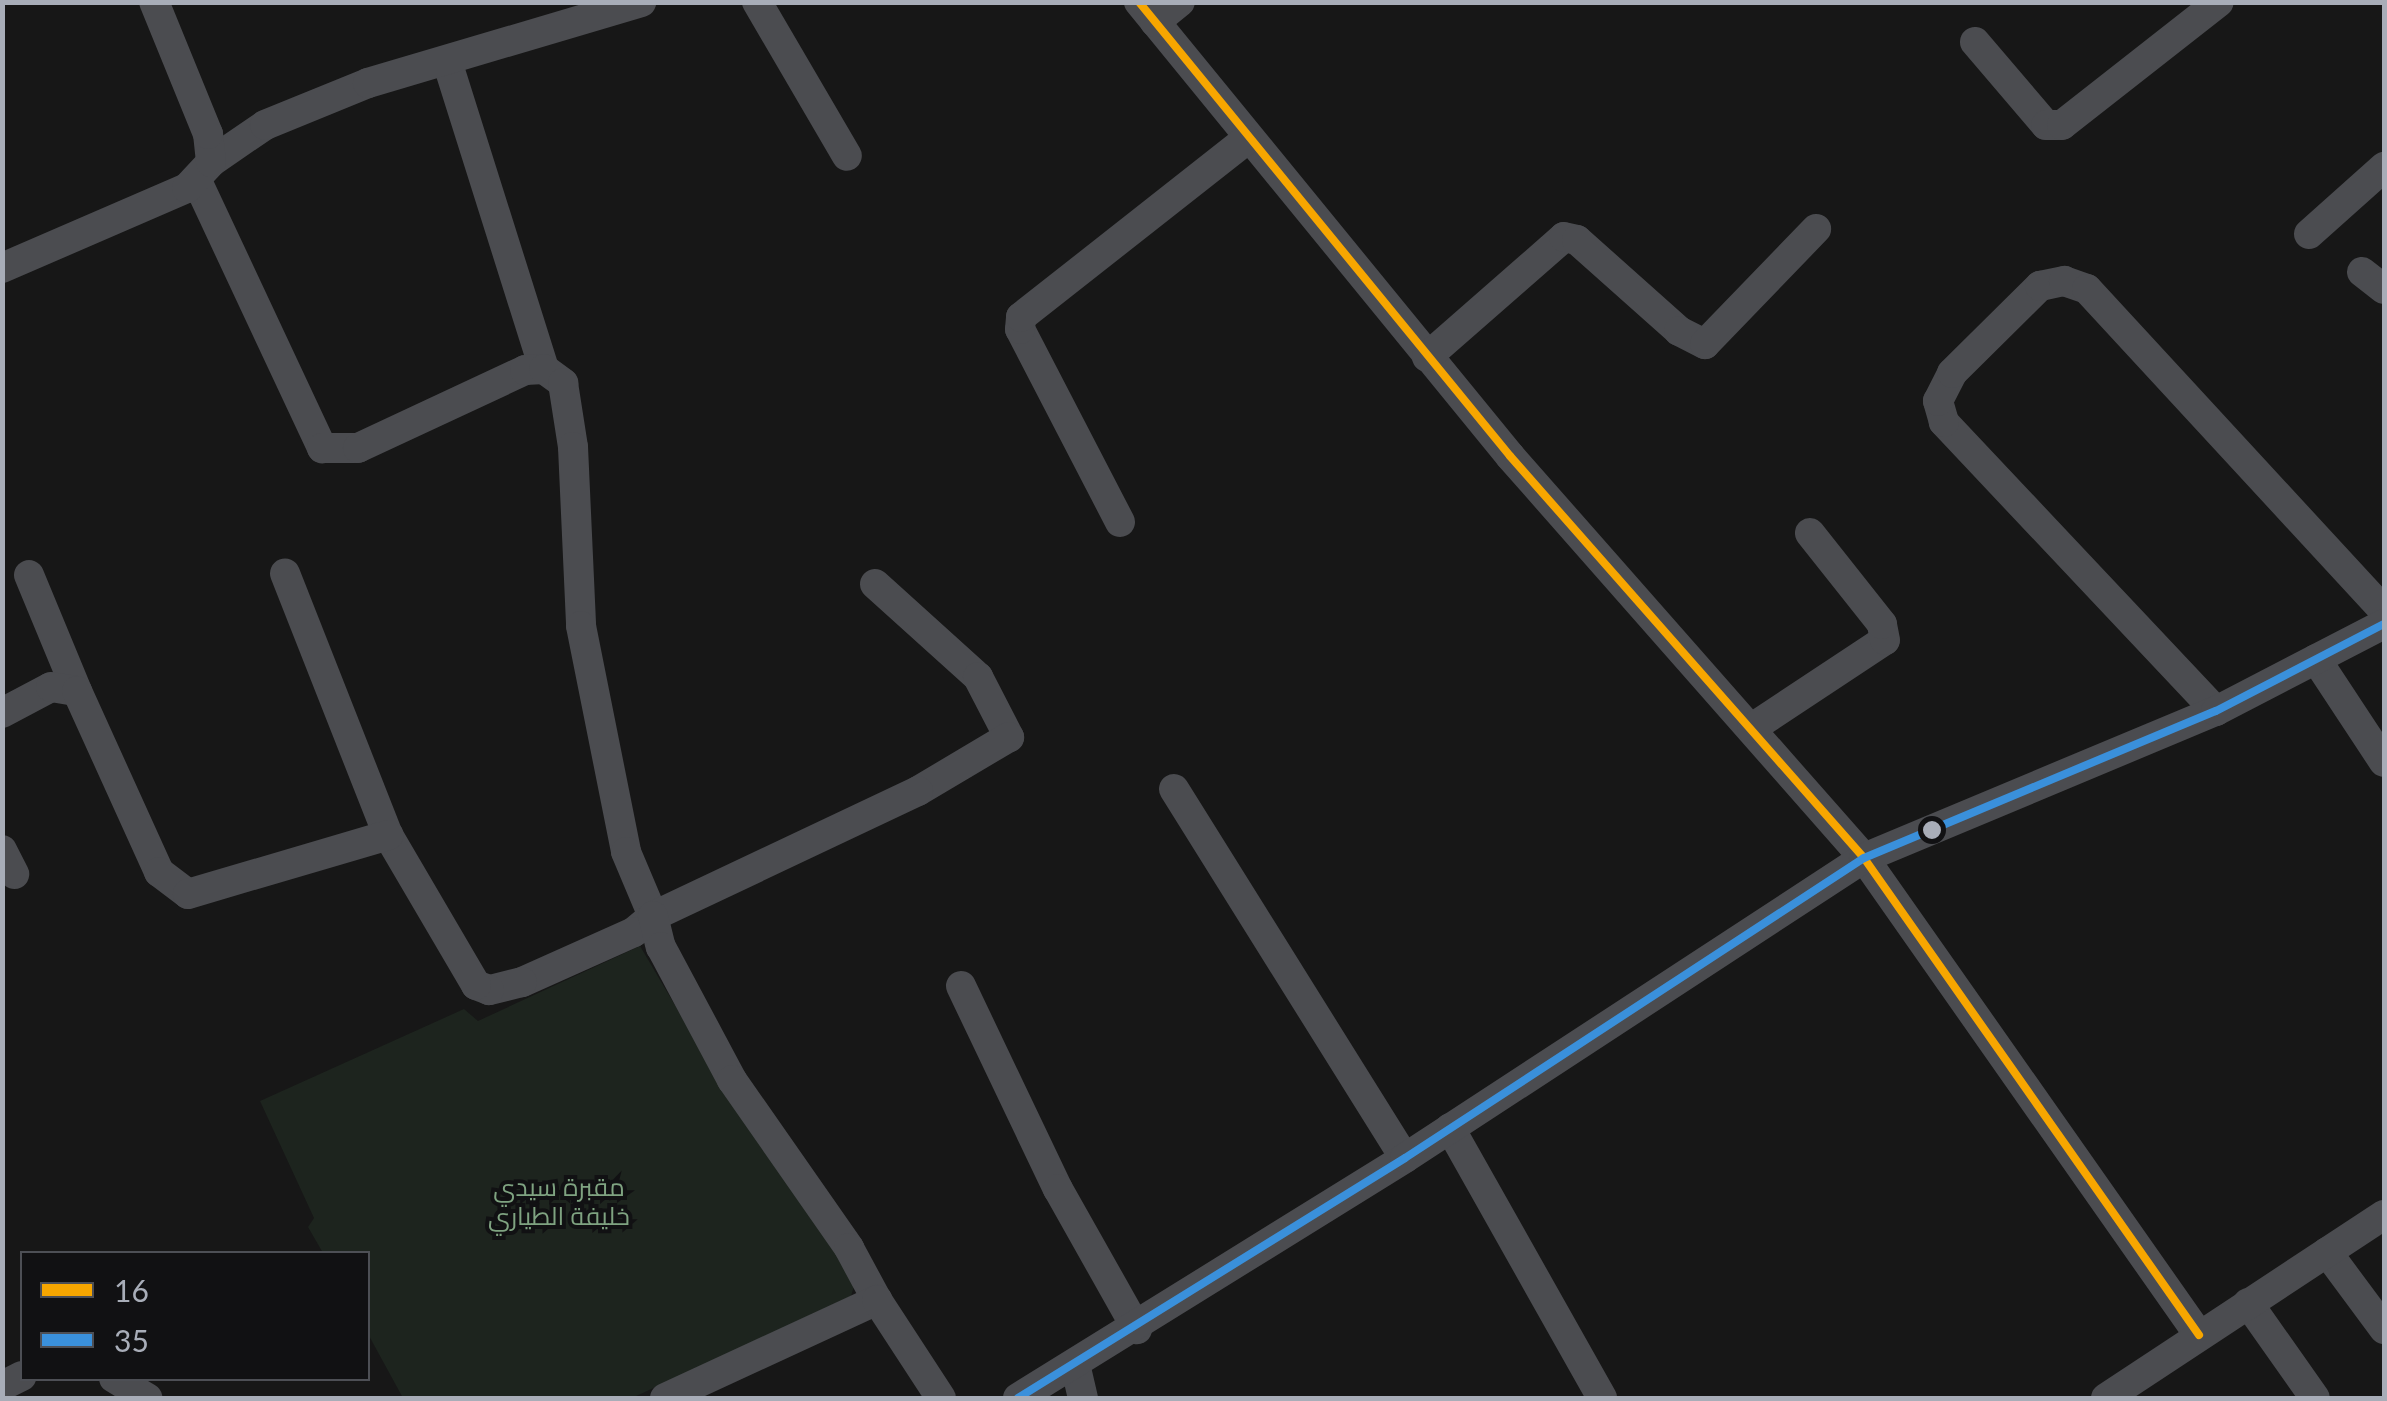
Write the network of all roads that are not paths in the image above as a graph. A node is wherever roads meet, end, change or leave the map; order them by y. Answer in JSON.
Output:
{"nodes":[{"id":1,"x":154,"y":2,"type":"edge"},
{"id":2,"x":641,"y":2,"type":"edge"},
{"id":3,"x":757,"y":2,"type":"edge"},
{"id":4,"x":1180,"y":2,"type":"edge"},
{"id":5,"x":2219,"y":2,"type":"edge"},
{"id":6,"x":1147,"y":12,"type":"edge"},
{"id":7,"x":1975,"y":42,"type":"dead end"},
{"id":8,"x":447,"y":61,"type":"junction"},
{"id":9,"x":1246,"y":140,"type":"junction"},
{"id":10,"x":848,"y":156,"type":"dead end"},
{"id":11,"x":2384,"y":167,"type":"edge"},
{"id":12,"x":204,"y":172,"type":"junction"},
{"id":13,"x":1816,"y":229,"type":"dead end"},
{"id":14,"x":2309,"y":234,"type":"dead end"},
{"id":15,"x":2,"y":268,"type":"edge"},
{"id":16,"x":1427,"y":357,"type":"junction"},
{"id":17,"x":544,"y":369,"type":"junction"},
{"id":18,"x":1120,"y":522,"type":"dead end"},
{"id":19,"x":1810,"y":534,"type":"dead end"},
{"id":20,"x":285,"y":574,"type":"dead end"},
{"id":21,"x":28,"y":575,"type":"dead end"},
{"id":22,"x":875,"y":584,"type":"dead end"},
{"id":23,"x":2384,"y":611,"type":"edge"},
{"id":24,"x":2384,"y":624,"type":"edge"},
{"id":25,"x":2316,"y":659,"type":"junction"},
{"id":26,"x":77,"y":691,"type":"junction"},
{"id":27,"x":2216,"y":711,"type":"junction"},
{"id":28,"x":2,"y":713,"type":"edge"},
{"id":29,"x":1752,"y":728,"type":"junction"},
{"id":30,"x":2384,"y":762,"type":"edge"},
{"id":31,"x":1174,"y":789,"type":"dead end"},
{"id":32,"x":388,"y":835,"type":"junction"},
{"id":33,"x":1864,"y":858,"type":"junction"},
{"id":34,"x":653,"y":916,"type":"junction"},
{"id":35,"x":961,"y":986,"type":"dead end"},
{"id":36,"x":1450,"y":1128,"type":"junction"},
{"id":37,"x":1405,"y":1158,"type":"junction"},
{"id":38,"x":2384,"y":1215,"type":"edge"},
{"id":39,"x":2328,"y":1252,"type":"junction"},
{"id":40,"x":876,"y":1300,"type":"junction"},
{"id":41,"x":2248,"y":1303,"type":"junction"},
{"id":42,"x":1137,"y":1329,"type":"junction"},
{"id":43,"x":2384,"y":1329,"type":"edge"},
{"id":44,"x":2199,"y":1335,"type":"junction"},
{"id":45,"x":1076,"y":1368,"type":"junction"},
{"id":46,"x":119,"y":1381,"type":"edge"},
{"id":47,"x":147,"y":1398,"type":"edge"},
{"id":48,"x":664,"y":1398,"type":"edge"},
{"id":49,"x":942,"y":1398,"type":"edge"},
{"id":50,"x":1021,"y":1398,"type":"edge"},
{"id":51,"x":1083,"y":1398,"type":"edge"},
{"id":52,"x":1602,"y":1398,"type":"edge"},
{"id":53,"x":2106,"y":1398,"type":"edge"},
{"id":54,"x":2315,"y":1398,"type":"edge"}],
"edges":[{"from":1,"to":12,"type":"street"},
{"from":2,"to":8,"type":"street"},
{"from":3,"to":10,"type":"street"},
{"from":4,"to":6,"type":"street"},
{"from":5,"to":7,"type":"street"},
{"from":6,"to":9,"type":"street"},
{"from":8,"to":12,"type":"street"},
{"from":8,"to":17,"type":"street"},
{"from":9,"to":16,"type":"street"},
{"from":9,"to":18,"type":"street"},
{"from":11,"to":14,"type":"street"},
{"from":12,"to":15,"type":"street"},
{"from":12,"to":17,"type":"street"},
{"from":13,"to":16,"type":"street"},
{"from":16,"to":29,"type":"street"},
{"from":17,"to":34,"type":"street"},
{"from":19,"to":29,"type":"street"},
{"from":20,"to":32,"type":"street"},
{"from":21,"to":26,"type":"street"},
{"from":22,"to":34,"type":"street"},
{"from":23,"to":27,"type":"street"},
{"from":24,"to":25,"type":"street"},
{"from":25,"to":27,"type":"street"},
{"from":25,"to":30,"type":"street"},
{"from":26,"to":28,"type":"street"},
{"from":26,"to":32,"type":"street"},
{"from":27,"to":33,"type":"street"},
{"from":29,"to":33,"type":"street"},
{"from":31,"to":37,"type":"street"},
{"from":32,"to":34,"type":"street"},
{"from":33,"to":36,"type":"street"},
{"from":33,"to":44,"type":"street"},
{"from":34,"to":40,"type":"street"},
{"from":35,"to":42,"type":"street"},
{"from":36,"to":37,"type":"street"},
{"from":36,"to":52,"type":"street"},
{"from":37,"to":42,"type":"street"},
{"from":38,"to":39,"type":"street"},
{"from":39,"to":41,"type":"street"},
{"from":39,"to":43,"type":"street"},
{"from":40,"to":48,"type":"street"},
{"from":40,"to":49,"type":"street"},
{"from":41,"to":44,"type":"street"},
{"from":41,"to":54,"type":"street"},
{"from":42,"to":45,"type":"street"},
{"from":44,"to":53,"type":"street"},
{"from":45,"to":50,"type":"street"},
{"from":45,"to":51,"type":"street"},
{"from":46,"to":47,"type":"street"}]}
